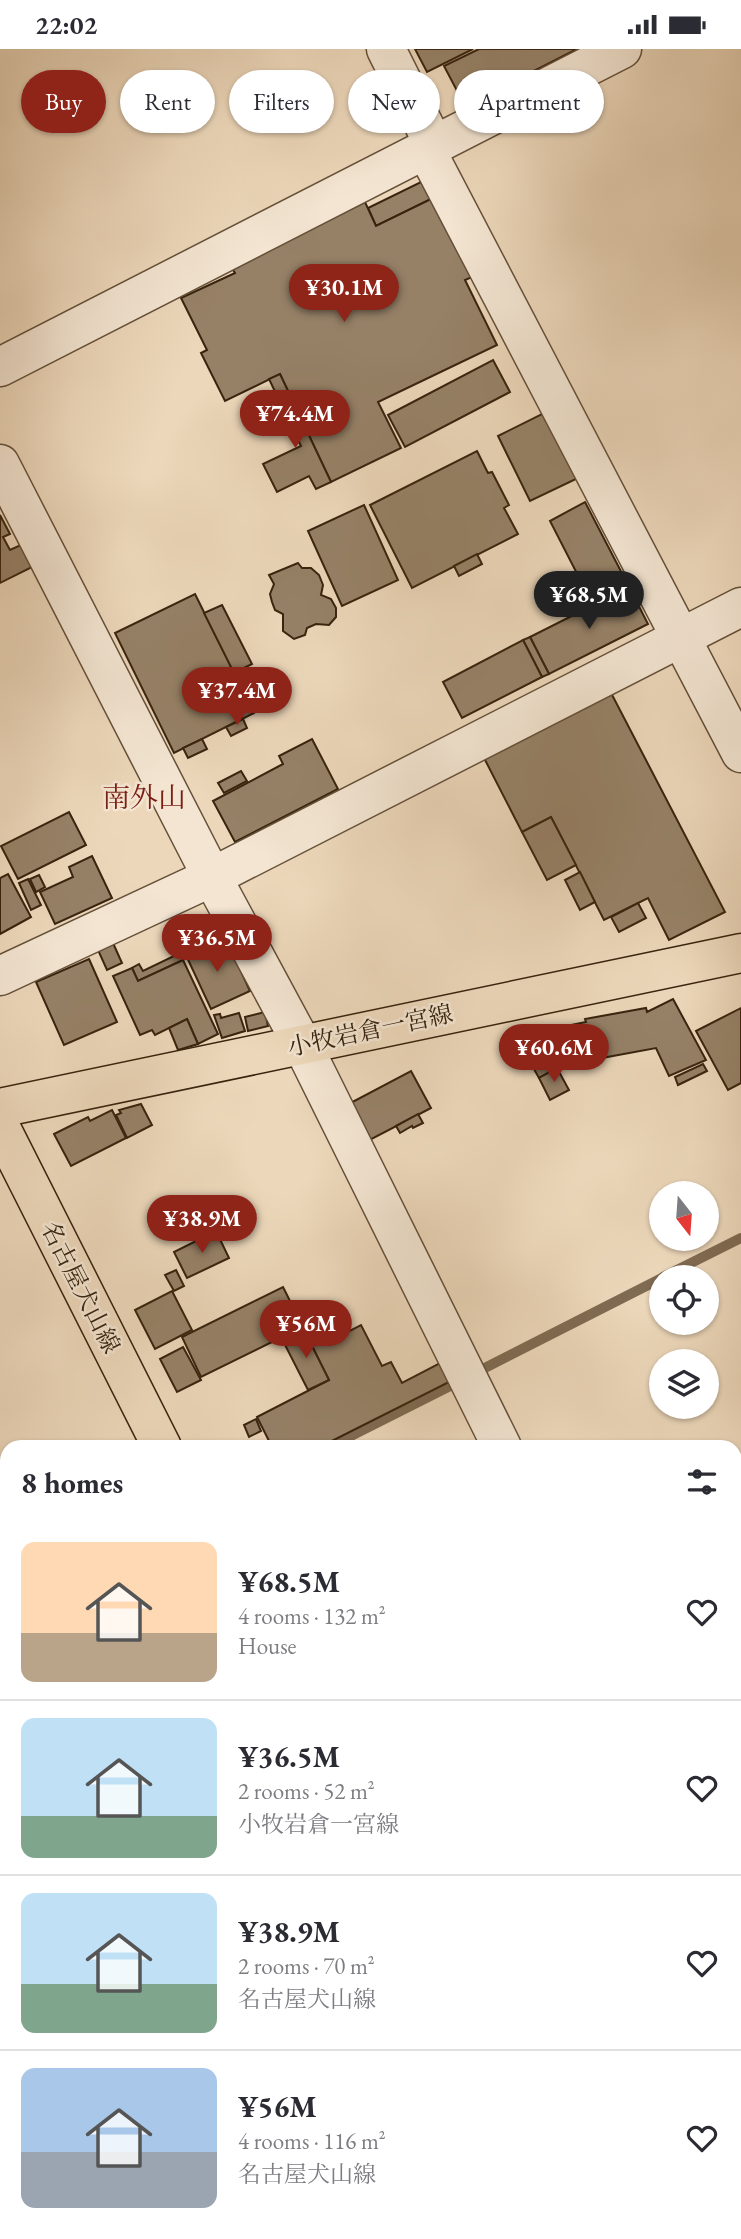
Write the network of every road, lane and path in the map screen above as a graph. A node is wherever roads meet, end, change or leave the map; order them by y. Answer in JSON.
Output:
{"nodes":[{"id":1,"x":386,"y":49,"type":"edge"},
{"id":2,"x":622,"y":49,"type":"edge"},
{"id":3,"x":430,"y":148,"type":"junction"},
{"id":4,"x":0,"y":367,"type":"edge"},
{"id":5,"x":0,"y":464,"type":"edge"},
{"id":6,"x":741,"y":607,"type":"edge"},
{"id":7,"x":680,"y":638,"type":"junction"},
{"id":8,"x":741,"y":753,"type":"edge"},
{"id":9,"x":212,"y":877,"type":"junction"},
{"id":10,"x":741,"y":953,"type":"edge"},
{"id":11,"x":0,"y":976,"type":"edge"},
{"id":12,"x":302,"y":1044,"type":"junction"},
{"id":13,"x":0,"y":1108,"type":"edge"},
{"id":14,"x":0,"y":1126,"type":"edge"},
{"id":15,"x":158,"y":1440,"type":"edge"},
{"id":16,"x":499,"y":1440,"type":"edge"}],
"edges":[{"from":1,"to":3,"type":"street"},
{"from":2,"to":3,"type":"street"},
{"from":3,"to":4,"type":"street"},
{"from":3,"to":7,"type":"street"},
{"from":5,"to":9,"type":"street"},
{"from":6,"to":7,"type":"street"},
{"from":7,"to":8,"type":"street"},
{"from":7,"to":9,"type":"street"},
{"from":9,"to":11,"type":"street"},
{"from":9,"to":12,"type":"street"},
{"from":10,"to":12,"type":"main road","name":"小牧岩倉一宮線"},
{"from":12,"to":13,"type":"main road","name":"小牧岩倉一宮線"},
{"from":12,"to":16,"type":"street"},
{"from":14,"to":15,"type":"main road","name":"名古屋犬山線"}]}
